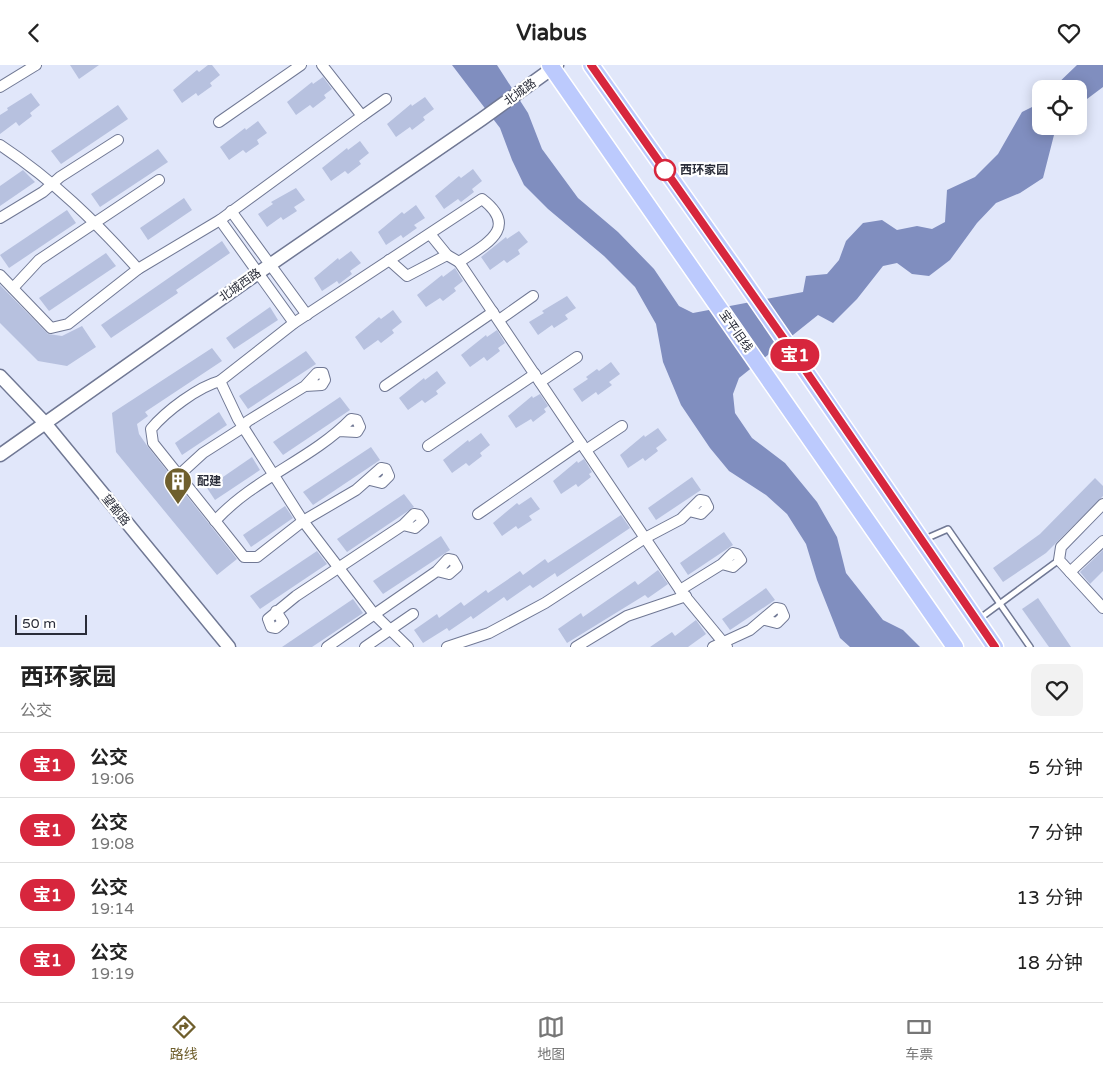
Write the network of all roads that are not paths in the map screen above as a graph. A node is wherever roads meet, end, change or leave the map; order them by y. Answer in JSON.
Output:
{"nodes":[{"id":1,"x":36,"y":65,"type":"edge"},
{"id":2,"x":301,"y":65,"type":"edge"},
{"id":3,"x":322,"y":65,"type":"edge"},
{"id":4,"x":591,"y":65,"type":"edge"},
{"id":5,"x":553,"y":66,"type":"edge"},
{"id":6,"x":0,"y":87,"type":"edge"},
{"id":7,"x":386,"y":99,"type":"dead end"},
{"id":8,"x":362,"y":117,"type":"junction"},
{"id":9,"x":482,"y":119,"type":"joint"},
{"id":10,"x":219,"y":122,"type":"dead end"},
{"id":11,"x":118,"y":140,"type":"dead end"},
{"id":12,"x":0,"y":145,"type":"edge"},
{"id":13,"x":159,"y":179,"type":"dead end"},
{"id":14,"x":53,"y":185,"type":"junction"},
{"id":15,"x":231,"y":211,"type":"junction"},
{"id":16,"x":0,"y":218,"type":"edge"},
{"id":17,"x":220,"y":220,"type":"junction"},
{"id":18,"x":96,"y":222,"type":"junction"},
{"id":19,"x":430,"y":234,"type":"junction"},
{"id":20,"x":447,"y":255,"type":"junction"},
{"id":21,"x":389,"y":260,"type":"junction"},
{"id":22,"x":459,"y":262,"type":"junction"},
{"id":23,"x":271,"y":265,"type":"junction"},
{"id":24,"x":138,"y":269,"type":"junction"},
{"id":25,"x":258,"y":273,"type":"junction"},
{"id":26,"x":0,"y":275,"type":"edge"},
{"id":27,"x":13,"y":288,"type":"junction"},
{"id":28,"x":533,"y":296,"type":"dead end"},
{"id":29,"x":307,"y":315,"type":"junction"},
{"id":30,"x":496,"y":316,"type":"junction"},
{"id":31,"x":294,"y":323,"type":"junction"},
{"id":32,"x":577,"y":357,"type":"dead end"},
{"id":33,"x":0,"y":376,"type":"edge"},
{"id":34,"x":538,"y":378,"type":"junction"},
{"id":35,"x":220,"y":381,"type":"junction"},
{"id":36,"x":305,"y":386,"type":"dead end"},
{"id":37,"x":385,"y":386,"type":"dead end"},
{"id":38,"x":45,"y":423,"type":"junction"},
{"id":39,"x":242,"y":426,"type":"junction"},
{"id":40,"x":622,"y":426,"type":"dead end"},
{"id":41,"x":340,"y":431,"type":"dead end"},
{"id":42,"x":584,"y":446,"type":"junction"},
{"id":43,"x":428,"y":447,"type":"dead end"},
{"id":44,"x":0,"y":455,"type":"edge"},
{"id":45,"x":178,"y":475,"type":"junction"},
{"id":46,"x":273,"y":475,"type":"junction"},
{"id":47,"x":370,"y":480,"type":"dead end"},
{"id":48,"x":1103,"y":504,"type":"edge"},
{"id":49,"x":689,"y":511,"type":"dead end"},
{"id":50,"x":478,"y":514,"type":"dead end"},
{"id":51,"x":215,"y":521,"type":"junction"},
{"id":52,"x":303,"y":521,"type":"junction"},
{"id":53,"x":403,"y":525,"type":"dead end"},
{"id":54,"x":645,"y":538,"type":"junction"},
{"id":55,"x":922,"y":541,"type":"junction"},
{"id":56,"x":1103,"y":541,"type":"edge"},
{"id":57,"x":1059,"y":560,"type":"junction"},
{"id":58,"x":722,"y":564,"type":"dead end"},
{"id":59,"x":339,"y":568,"type":"junction"},
{"id":60,"x":437,"y":571,"type":"dead end"},
{"id":61,"x":1070,"y":572,"type":"junction"},
{"id":62,"x":683,"y":593,"type":"junction"},
{"id":63,"x":1001,"y":605,"type":"junction"},
{"id":64,"x":1103,"y":608,"type":"edge"},
{"id":65,"x":276,"y":611,"type":"dead end"},
{"id":66,"x":413,"y":613,"type":"dead end"},
{"id":67,"x":374,"y":614,"type":"junction"},
{"id":68,"x":765,"y":620,"type":"dead end"},
{"id":69,"x":977,"y":620,"type":"junction"},
{"id":70,"x":389,"y":630,"type":"junction"},
{"id":71,"x":725,"y":645,"type":"edge"},
{"id":72,"x":229,"y":647,"type":"edge"},
{"id":73,"x":327,"y":647,"type":"edge"},
{"id":74,"x":365,"y":647,"type":"edge"},
{"id":75,"x":408,"y":647,"type":"edge"},
{"id":76,"x":448,"y":647,"type":"edge"},
{"id":77,"x":576,"y":647,"type":"edge"},
{"id":78,"x":712,"y":647,"type":"edge"},
{"id":79,"x":955,"y":647,"type":"edge"},
{"id":80,"x":995,"y":647,"type":"edge"},
{"id":81,"x":1030,"y":647,"type":"edge"}],
"edges":[{"from":1,"to":6,"type":"street"},
{"from":2,"to":10,"type":"street"},
{"from":3,"to":8,"type":"street"},
{"from":4,"to":55,"type":"main road"},
{"from":5,"to":9,"type":"street","name":"北城路"},
{"from":5,"to":79,"type":"main road","name":"宝平旧线"},
{"from":7,"to":8,"type":"street"},
{"from":8,"to":15,"type":"street"},
{"from":9,"to":23,"type":"street","name":"北城西路"},
{"from":11,"to":14,"type":"street"},
{"from":12,"to":14,"type":"street"},
{"from":13,"to":18,"type":"street"},
{"from":14,"to":16,"type":"street"},
{"from":14,"to":18,"type":"street"},
{"from":15,"to":17,"type":"street"},
{"from":15,"to":23,"type":"street"},
{"from":17,"to":24,"type":"street"},
{"from":17,"to":25,"type":"street"},
{"from":18,"to":24,"type":"street"},
{"from":18,"to":27,"type":"street"},
{"from":19,"to":20,"type":"street"},
{"from":19,"to":21,"type":"street"},
{"from":19,"to":22,"type":"street"},
{"from":20,"to":21,"type":"street"},
{"from":20,"to":22,"type":"street"},
{"from":21,"to":29,"type":"street"},
{"from":22,"to":30,"type":"street"},
{"from":23,"to":25,"type":"street","name":"北城西路"},
{"from":23,"to":29,"type":"street"},
{"from":24,"to":27,"type":"street"},
{"from":25,"to":31,"type":"street"},
{"from":25,"to":38,"type":"street","name":"北城西路"},
{"from":26,"to":27,"type":"street"},
{"from":28,"to":30,"type":"street"},
{"from":29,"to":31,"type":"street"},
{"from":30,"to":34,"type":"street"},
{"from":30,"to":37,"type":"street"},
{"from":31,"to":35,"type":"street"},
{"from":32,"to":34,"type":"street"},
{"from":33,"to":38,"type":"street","name":"望都路"},
{"from":34,"to":42,"type":"street"},
{"from":34,"to":43,"type":"street"},
{"from":35,"to":39,"type":"street"},
{"from":35,"to":45,"type":"street"},
{"from":36,"to":39,"type":"street"},
{"from":38,"to":44,"type":"street","name":"北城西路"},
{"from":38,"to":72,"type":"street","name":"望都路"},
{"from":39,"to":45,"type":"street"},
{"from":39,"to":46,"type":"street"},
{"from":40,"to":42,"type":"street"},
{"from":41,"to":46,"type":"street"},
{"from":42,"to":50,"type":"street"},
{"from":42,"to":54,"type":"street"},
{"from":45,"to":51,"type":"street"},
{"from":46,"to":51,"type":"street"},
{"from":46,"to":52,"type":"street"},
{"from":47,"to":52,"type":"street"},
{"from":48,"to":57,"type":"street"},
{"from":49,"to":54,"type":"street"},
{"from":51,"to":52,"type":"street"},
{"from":52,"to":59,"type":"street"},
{"from":53,"to":59,"type":"street"},
{"from":54,"to":62,"type":"street"},
{"from":54,"to":76,"type":"street"},
{"from":55,"to":63,"type":"lane"},
{"from":55,"to":69,"type":"main road"},
{"from":56,"to":61,"type":"street"},
{"from":57,"to":61,"type":"street"},
{"from":57,"to":63,"type":"lane"},
{"from":58,"to":62,"type":"street"},
{"from":59,"to":65,"type":"street"},
{"from":59,"to":67,"type":"street"},
{"from":60,"to":67,"type":"street"},
{"from":61,"to":64,"type":"street"},
{"from":62,"to":71,"type":"street"},
{"from":62,"to":77,"type":"street"},
{"from":63,"to":69,"type":"lane"},
{"from":63,"to":81,"type":"lane"},
{"from":66,"to":70,"type":"street"},
{"from":67,"to":70,"type":"street"},
{"from":67,"to":73,"type":"street"},
{"from":68,"to":71,"type":"street"},
{"from":69,"to":80,"type":"main road"},
{"from":70,"to":74,"type":"street"},
{"from":70,"to":75,"type":"street"},
{"from":71,"to":78,"type":"street"}]}
